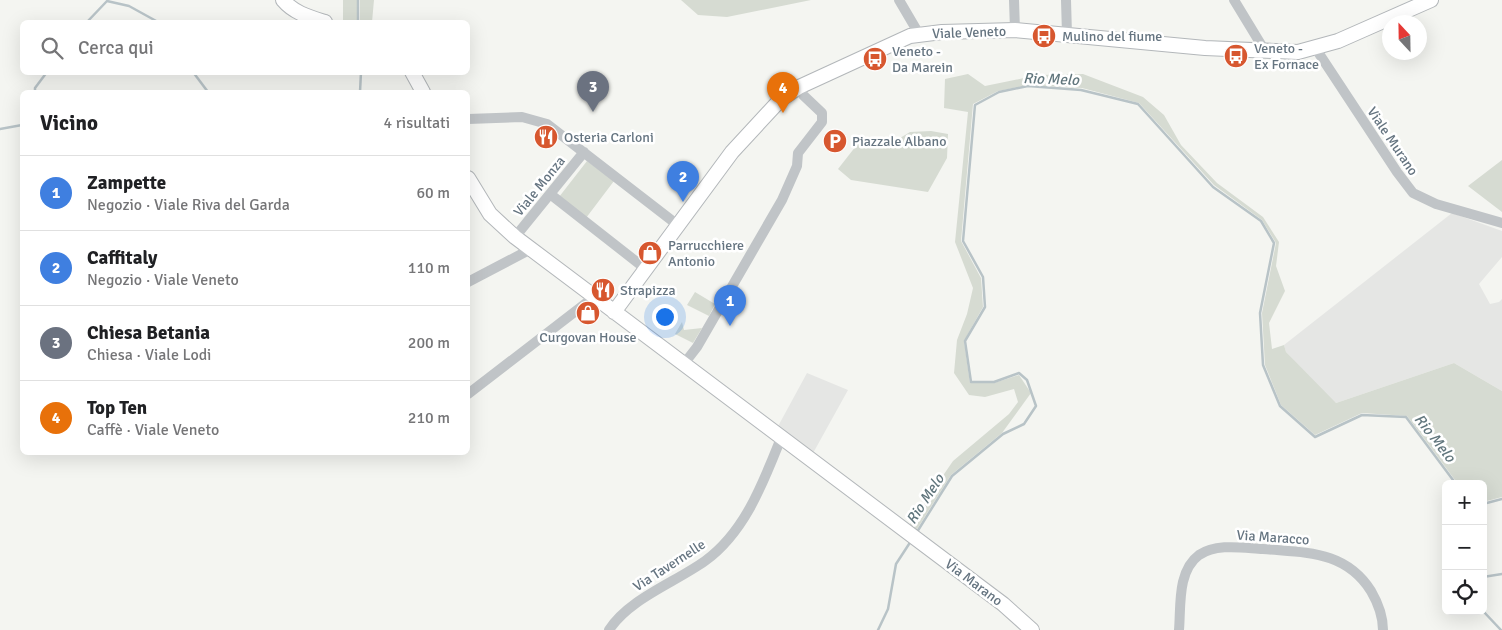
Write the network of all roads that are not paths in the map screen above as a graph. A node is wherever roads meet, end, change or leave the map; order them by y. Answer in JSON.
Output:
{"nodes":[{"id":1,"x":283,"y":0,"type":"edge"},
{"id":2,"x":899,"y":0,"type":"edge"},
{"id":3,"x":1014,"y":0,"type":"edge"},
{"id":4,"x":1066,"y":0,"type":"edge"},
{"id":5,"x":1234,"y":0,"type":"edge"},
{"id":6,"x":1431,"y":0,"type":"edge"},
{"id":7,"x":319,"y":20,"type":"edge"},
{"id":8,"x":1015,"y":30,"type":"junction"},
{"id":9,"x":919,"y":34,"type":"junction"},
{"id":10,"x":1067,"y":34,"type":"junction"},
{"id":11,"x":1316,"y":49,"type":"junction"},
{"id":12,"x":1265,"y":51,"type":"junction"},
{"id":13,"x":414,"y":75,"type":"edge"},
{"id":14,"x":799,"y":87,"type":"junction"},
{"id":15,"x":422,"y":90,"type":"edge"},
{"id":16,"x":470,"y":119,"type":"edge"},
{"id":17,"x":584,"y":152,"type":"junction"},
{"id":18,"x":470,"y":181,"type":"edge"},
{"id":19,"x":550,"y":194,"type":"junction"},
{"id":20,"x":1502,"y":223,"type":"edge"},
{"id":21,"x":679,"y":226,"type":"junction"},
{"id":22,"x":515,"y":237,"type":"junction"},
{"id":23,"x":531,"y":249,"type":"junction"},
{"id":24,"x":647,"y":270,"type":"junction"},
{"id":25,"x":470,"y":281,"type":"edge"},
{"id":26,"x":594,"y":297,"type":"junction"},
{"id":27,"x":614,"y":312,"type":"junction"},
{"id":28,"x":684,"y":365,"type":"junction"},
{"id":29,"x":470,"y":392,"type":"edge"},
{"id":30,"x":781,"y":438,"type":"junction"},
{"id":31,"x":609,"y":630,"type":"edge"},
{"id":32,"x":1032,"y":630,"type":"edge"},
{"id":33,"x":1179,"y":630,"type":"edge"},
{"id":34,"x":1383,"y":630,"type":"edge"}],
"edges":[{"from":1,"to":7,"type":"main road"},
{"from":2,"to":9,"type":"street"},
{"from":3,"to":8,"type":"street"},
{"from":4,"to":10,"type":"street"},
{"from":5,"to":12,"type":"street"},
{"from":6,"to":11,"type":"main road","name":"Viale Veneto"},
{"from":8,"to":9,"type":"main road","name":"Viale Veneto"},
{"from":8,"to":10,"type":"main road","name":"Viale Veneto"},
{"from":9,"to":14,"type":"main road","name":"Viale Veneto"},
{"from":10,"to":12,"type":"main road","name":"Viale Veneto"},
{"from":11,"to":12,"type":"main road","name":"Viale Veneto"},
{"from":11,"to":20,"type":"street","name":"Viale Murano"},
{"from":13,"to":15,"type":"main road"},
{"from":14,"to":21,"type":"main road","name":"Viale Veneto"},
{"from":14,"to":28,"type":"street"},
{"from":16,"to":17,"type":"street"},
{"from":17,"to":19,"type":"street","name":"Viale Monza"},
{"from":17,"to":21,"type":"street"},
{"from":18,"to":22,"type":"main road","name":"Via Marano"},
{"from":19,"to":22,"type":"street","name":"Viale Monza"},
{"from":19,"to":24,"type":"street"},
{"from":21,"to":24,"type":"main road","name":"Viale Veneto"},
{"from":22,"to":23,"type":"main road","name":"Via Marano"},
{"from":23,"to":25,"type":"street"},
{"from":23,"to":26,"type":"main road","name":"Via Marano"},
{"from":24,"to":27,"type":"main road","name":"Viale Veneto"},
{"from":26,"to":27,"type":"main road","name":"Via Marano"},
{"from":26,"to":29,"type":"street"},
{"from":27,"to":28,"type":"main road","name":"Via Marano"},
{"from":28,"to":30,"type":"main road","name":"Via Marano"},
{"from":30,"to":31,"type":"street","name":"Via Tavernelle"},
{"from":30,"to":32,"type":"main road","name":"Via Marano"},
{"from":33,"to":34,"type":"street","name":"Via Maracco"}]}
